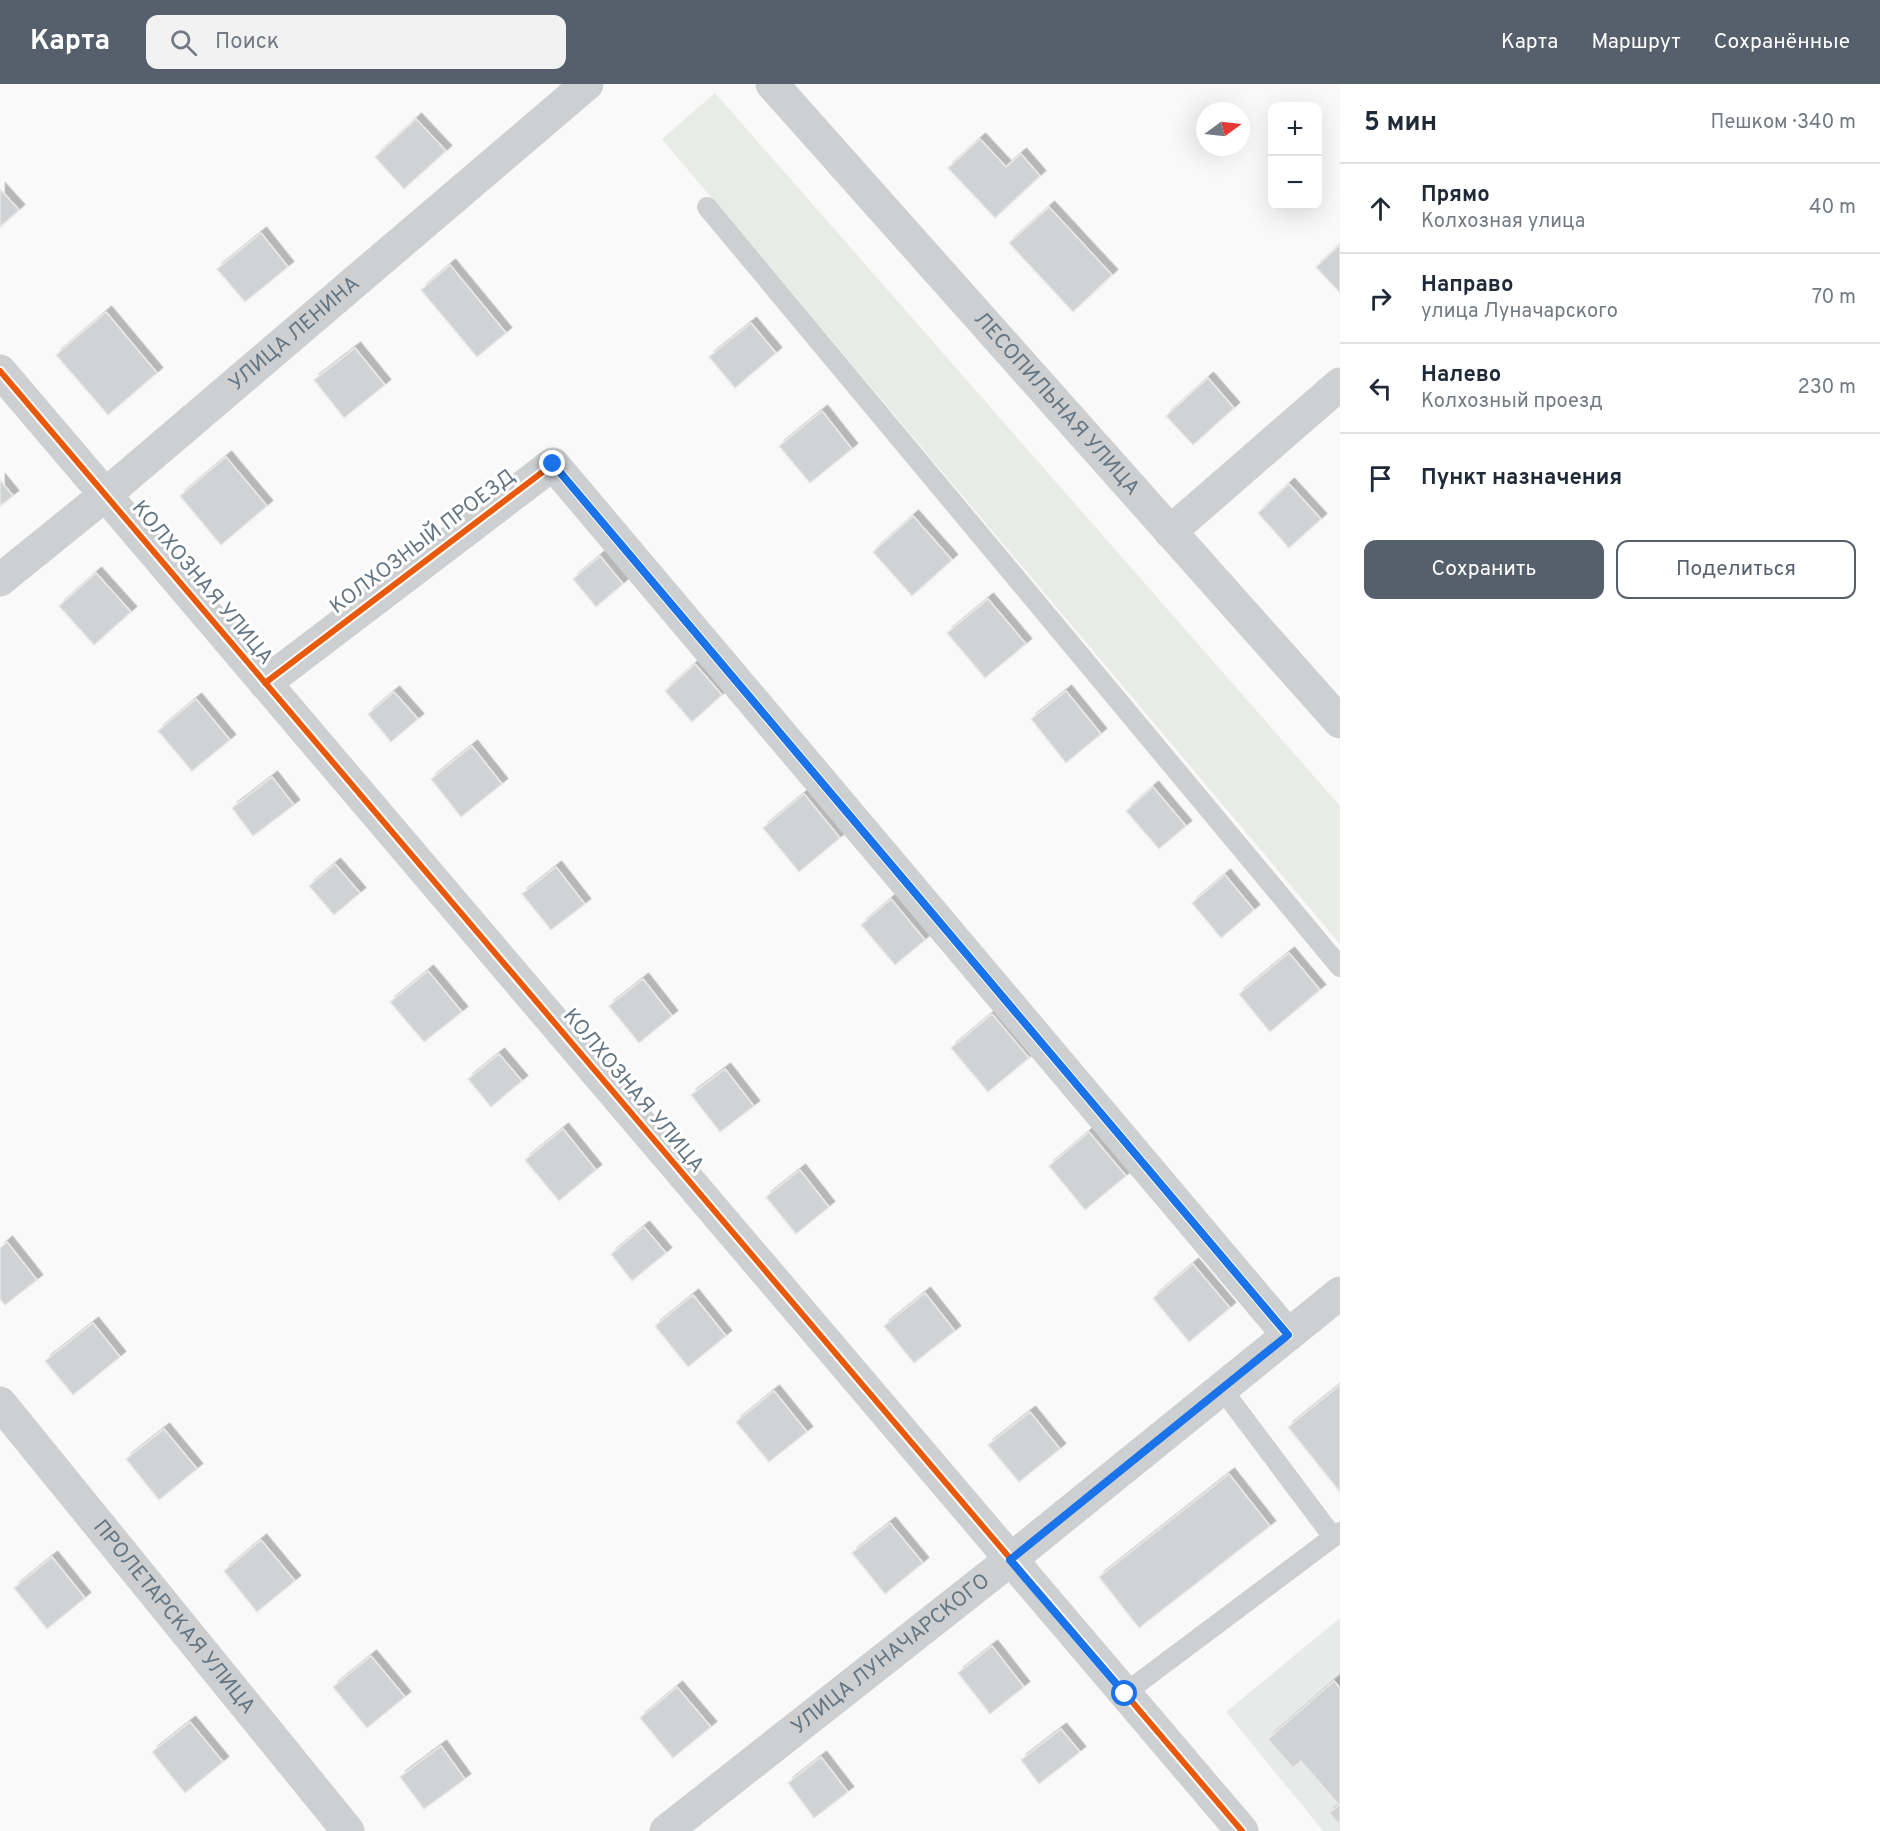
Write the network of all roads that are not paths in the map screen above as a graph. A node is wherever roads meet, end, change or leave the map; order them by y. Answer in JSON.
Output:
{"nodes":[{"id":1,"x":587,"y":84,"type":"edge"},
{"id":2,"x":772,"y":84,"type":"edge"},
{"id":3,"x":707,"y":207,"type":"dead end"},
{"id":4,"x":0,"y":371,"type":"edge"},
{"id":5,"x":1340,"y":384,"type":"edge"},
{"id":6,"x":105,"y":495,"type":"junction"},
{"id":7,"x":1170,"y":532,"type":"junction"},
{"id":8,"x":0,"y":580,"type":"edge"},
{"id":9,"x":265,"y":683,"type":"junction"},
{"id":10,"x":1340,"y":722,"type":"edge"},
{"id":11,"x":1340,"y":967,"type":"edge"},
{"id":12,"x":1340,"y":1293,"type":"edge"},
{"id":13,"x":1288,"y":1335,"type":"junction"},
{"id":14,"x":1222,"y":1389,"type":"junction"},
{"id":15,"x":0,"y":1403,"type":"edge"},
{"id":16,"x":1337,"y":1535,"type":"edge"},
{"id":17,"x":1010,"y":1560,"type":"junction"},
{"id":18,"x":1125,"y":1694,"type":"junction"},
{"id":19,"x":348,"y":1831,"type":"edge"},
{"id":20,"x":666,"y":1831,"type":"edge"},
{"id":21,"x":1242,"y":1831,"type":"edge"}],
"edges":[{"from":1,"to":6,"type":"street","name":"УЛИЦА ЛЕНИНА"},
{"from":2,"to":7,"type":"street","name":"ЛЕСОПИЛЬНАЯ УЛИЦА"},
{"from":3,"to":11,"type":"lane"},
{"from":4,"to":6,"type":"street","name":"КОЛХОЗНАЯ УЛИЦА"},
{"from":5,"to":7,"type":"street"},
{"from":6,"to":8,"type":"street","name":"УЛИЦА ЛЕНИНА"},
{"from":6,"to":9,"type":"street","name":"КОЛХОЗНАЯ УЛИЦА"},
{"from":7,"to":10,"type":"street","name":"ЛЕСОПИЛЬНАЯ УЛИЦА"},
{"from":9,"to":13,"type":"street","name":"КОЛХОЗНЫЙ ПРОЕЗД"},
{"from":9,"to":17,"type":"street","name":"КОЛХОЗНАЯ УЛИЦА"},
{"from":12,"to":13,"type":"street","name":"УЛИЦА ЛУНАЧАРСКОГО"},
{"from":13,"to":14,"type":"street","name":"УЛИЦА ЛУНАЧАРСКОГО"},
{"from":14,"to":16,"type":"lane"},
{"from":14,"to":17,"type":"street","name":"УЛИЦА ЛУНАЧАРСКОГО"},
{"from":15,"to":19,"type":"street","name":"ПРОЛЕТАРСКАЯ УЛИЦА"},
{"from":16,"to":18,"type":"lane"},
{"from":17,"to":18,"type":"street","name":"КОЛХОЗНАЯ УЛИЦА"},
{"from":17,"to":20,"type":"street","name":"УЛИЦА ЛУНАЧАРСКОГО"},
{"from":18,"to":21,"type":"street","name":"КОЛХОЗНАЯ УЛИЦА"}]}
